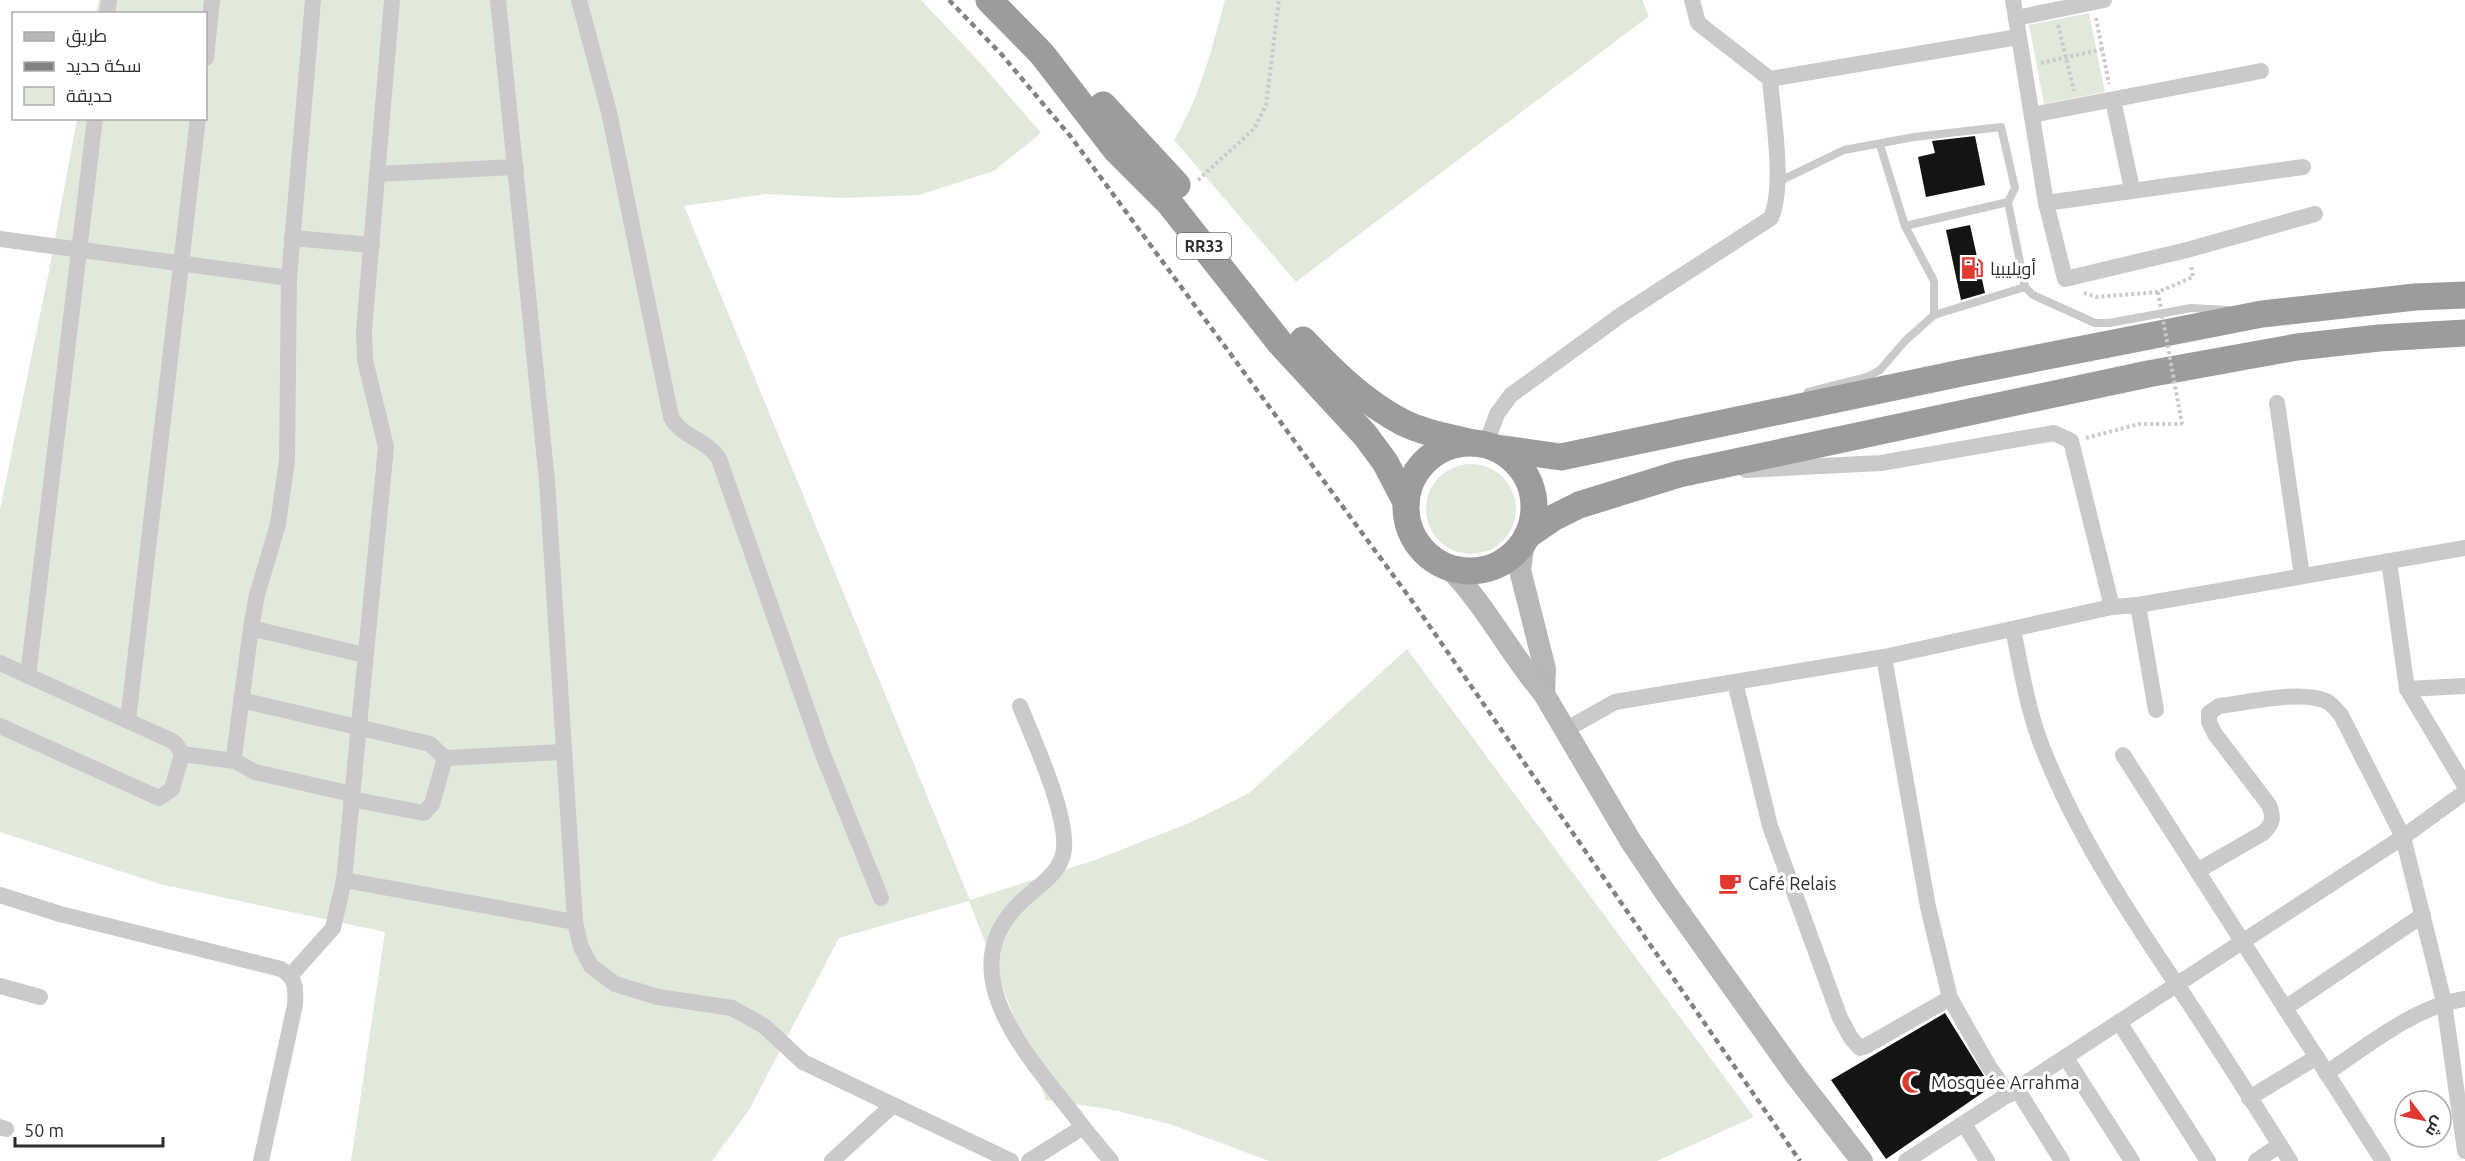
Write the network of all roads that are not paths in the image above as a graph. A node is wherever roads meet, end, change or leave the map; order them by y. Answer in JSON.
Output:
{"nodes":[{"id":1,"x":212,"y":0,"type":"edge"},
{"id":2,"x":313,"y":0,"type":"edge"},
{"id":3,"x":392,"y":0,"type":"edge"},
{"id":4,"x":498,"y":0,"type":"edge"},
{"id":5,"x":579,"y":0,"type":"edge"},
{"id":6,"x":989,"y":0,"type":"edge"},
{"id":7,"x":1009,"y":0,"type":"edge"},
{"id":8,"x":1692,"y":0,"type":"edge"},
{"id":9,"x":2013,"y":0,"type":"edge"},
{"id":10,"x":2098,"y":1,"type":"edge"},
{"id":11,"x":2016,"y":18,"type":"junction"},
{"id":12,"x":2018,"y":37,"type":"junction"},
{"id":13,"x":207,"y":48,"type":"edge"},
{"id":14,"x":2261,"y":72,"type":"dead end"},
{"id":15,"x":1770,"y":79,"type":"junction"},
{"id":16,"x":2112,"y":100,"type":"junction"},
{"id":17,"x":2032,"y":115,"type":"junction"},
{"id":18,"x":95,"y":120,"type":"edge"},
{"id":19,"x":198,"y":120,"type":"edge"},
{"id":20,"x":1880,"y":145,"type":"junction"},
{"id":21,"x":516,"y":167,"type":"junction"},
{"id":22,"x":2302,"y":168,"type":"dead end"},
{"id":23,"x":377,"y":174,"type":"junction"},
{"id":24,"x":1778,"y":182,"type":"junction"},
{"id":25,"x":2132,"y":189,"type":"junction"},
{"id":26,"x":2008,"y":202,"type":"junction"},
{"id":27,"x":2046,"y":203,"type":"junction"},
{"id":28,"x":2315,"y":214,"type":"dead end"},
{"id":29,"x":1905,"y":226,"type":"junction"},
{"id":30,"x":292,"y":238,"type":"junction"},
{"id":31,"x":0,"y":239,"type":"edge"},
{"id":32,"x":372,"y":244,"type":"junction"},
{"id":33,"x":79,"y":248,"type":"junction"},
{"id":34,"x":182,"y":263,"type":"junction"},
{"id":35,"x":289,"y":278,"type":"junction"},
{"id":36,"x":2025,"y":287,"type":"junction"},
{"id":37,"x":2465,"y":295,"type":"edge"},
{"id":38,"x":2262,"y":314,"type":"junction"},
{"id":39,"x":1934,"y":315,"type":"junction"},
{"id":40,"x":2465,"y":333,"type":"edge"},
{"id":41,"x":2277,"y":403,"type":"dead end"},
{"id":42,"x":1748,"y":419,"type":"junction"},
{"id":43,"x":1485,"y":445,"type":"junction"},
{"id":44,"x":1679,"y":474,"type":"junction"},
{"id":45,"x":1406,"y":502,"type":"junction"},
{"id":46,"x":1526,"y":539,"type":"junction"},
{"id":47,"x":2465,"y":548,"type":"edge"},
{"id":48,"x":2389,"y":561,"type":"junction"},
{"id":49,"x":1448,"y":567,"type":"junction"},
{"id":50,"x":2302,"y":576,"type":"junction"},
{"id":51,"x":2139,"y":605,"type":"junction"},
{"id":52,"x":2112,"y":608,"type":"junction"},
{"id":53,"x":251,"y":628,"type":"junction"},
{"id":54,"x":2013,"y":629,"type":"junction"},
{"id":55,"x":364,"y":656,"type":"junction"},
{"id":56,"x":1884,"y":657,"type":"junction"},
{"id":57,"x":0,"y":663,"type":"edge"},
{"id":58,"x":27,"y":676,"type":"junction"},
{"id":59,"x":1735,"y":682,"type":"junction"},
{"id":60,"x":2465,"y":686,"type":"edge"},
{"id":61,"x":2407,"y":689,"type":"junction"},
{"id":62,"x":1544,"y":694,"type":"junction"},
{"id":63,"x":241,"y":700,"type":"junction"},
{"id":64,"x":1020,"y":706,"type":"dead end"},
{"id":65,"x":2156,"y":710,"type":"dead end"},
{"id":66,"x":128,"y":722,"type":"junction"},
{"id":67,"x":0,"y":726,"type":"edge"},
{"id":68,"x":359,"y":727,"type":"junction"},
{"id":69,"x":1567,"y":729,"type":"junction"},
{"id":70,"x":562,"y":752,"type":"junction"},
{"id":71,"x":182,"y":754,"type":"junction"},
{"id":72,"x":2123,"y":755,"type":"dead end"},
{"id":73,"x":446,"y":758,"type":"junction"},
{"id":74,"x":235,"y":761,"type":"junction"},
{"id":75,"x":2465,"y":786,"type":"edge"},
{"id":76,"x":2465,"y":792,"type":"edge"},
{"id":77,"x":351,"y":796,"type":"junction"},
{"id":78,"x":2403,"y":837,"type":"junction"},
{"id":79,"x":2197,"y":871,"type":"junction"},
{"id":80,"x":344,"y":880,"type":"junction"},
{"id":81,"x":0,"y":895,"type":"edge"},
{"id":82,"x":881,"y":898,"type":"dead end"},
{"id":83,"x":2422,"y":915,"type":"junction"},
{"id":84,"x":575,"y":922,"type":"junction"},
{"id":85,"x":2242,"y":941,"type":"junction"},
{"id":86,"x":291,"y":975,"type":"junction"},
{"id":87,"x":0,"y":986,"type":"edge"},
{"id":88,"x":2177,"y":986,"type":"junction"},
{"id":89,"x":40,"y":997,"type":"dead end"},
{"id":90,"x":1950,"y":998,"type":"junction"},
{"id":91,"x":2465,"y":999,"type":"edge"},
{"id":92,"x":2444,"y":1002,"type":"junction"},
{"id":93,"x":2285,"y":1008,"type":"junction"},
{"id":94,"x":2119,"y":1022,"type":"junction"},
{"id":95,"x":2317,"y":1057,"type":"junction"},
{"id":96,"x":2067,"y":1058,"type":"junction"},
{"id":97,"x":2326,"y":1073,"type":"junction"},
{"id":98,"x":2013,"y":1092,"type":"junction"},
{"id":99,"x":2249,"y":1098,"type":"junction"},
{"id":100,"x":893,"y":1105,"type":"junction"},
{"id":101,"x":1964,"y":1124,"type":"junction"},
{"id":102,"x":1083,"y":1127,"type":"junction"},
{"id":103,"x":2280,"y":1145,"type":"junction"},
{"id":104,"x":2465,"y":1151,"type":"edge"},
{"id":105,"x":261,"y":1161,"type":"edge"},
{"id":106,"x":832,"y":1161,"type":"edge"},
{"id":107,"x":1011,"y":1161,"type":"edge"},
{"id":108,"x":1029,"y":1161,"type":"edge"},
{"id":109,"x":1111,"y":1161,"type":"edge"},
{"id":110,"x":1862,"y":1161,"type":"edge"},
{"id":111,"x":1906,"y":1161,"type":"edge"},
{"id":112,"x":1987,"y":1161,"type":"edge"},
{"id":113,"x":2062,"y":1161,"type":"edge"},
{"id":114,"x":2132,"y":1161,"type":"edge"},
{"id":115,"x":2208,"y":1161,"type":"edge"},
{"id":116,"x":2256,"y":1161,"type":"edge"},
{"id":117,"x":2290,"y":1161,"type":"edge"},
{"id":118,"x":2383,"y":1161,"type":"edge"}],
"edges":[{"from":1,"to":13,"type":"street"},
{"from":2,"to":30,"type":"street"},
{"from":3,"to":23,"type":"street"},
{"from":4,"to":21,"type":"street"},
{"from":5,"to":82,"type":"street"},
{"from":6,"to":45,"type":"highway","number":"RR33"},
{"from":7,"to":43,"type":"highway","number":"RR33"},
{"from":8,"to":15,"type":"street"},
{"from":9,"to":11,"type":"street"},
{"from":10,"to":11,"type":"street"},
{"from":11,"to":12,"type":"street"},
{"from":12,"to":15,"type":"street"},
{"from":12,"to":17,"type":"street"},
{"from":14,"to":16,"type":"street"},
{"from":15,"to":24,"type":"street"},
{"from":16,"to":17,"type":"street"},
{"from":16,"to":25,"type":"street"},
{"from":17,"to":27,"type":"street"},
{"from":18,"to":33,"type":"street"},
{"from":19,"to":34,"type":"street"},
{"from":20,"to":24,"type":"lane"},
{"from":20,"to":26,"type":"lane"},
{"from":20,"to":29,"type":"lane"},
{"from":21,"to":23,"type":"street"},
{"from":21,"to":70,"type":"street"},
{"from":22,"to":25,"type":"street"},
{"from":23,"to":32,"type":"street"},
{"from":24,"to":43,"type":"street"},
{"from":25,"to":27,"type":"street"},
{"from":26,"to":29,"type":"lane"},
{"from":26,"to":36,"type":"lane"},
{"from":27,"to":28,"type":"street"},
{"from":29,"to":39,"type":"lane"},
{"from":30,"to":32,"type":"street"},
{"from":30,"to":35,"type":"street"},
{"from":31,"to":33,"type":"street"},
{"from":32,"to":55,"type":"street"},
{"from":33,"to":34,"type":"street"},
{"from":33,"to":58,"type":"street"},
{"from":34,"to":35,"type":"street"},
{"from":34,"to":66,"type":"street"},
{"from":35,"to":53,"type":"street"},
{"from":36,"to":38,"type":"lane"},
{"from":36,"to":39,"type":"lane"},
{"from":37,"to":38,"type":"highway"},
{"from":38,"to":42,"type":"highway"},
{"from":39,"to":42,"type":"lane"},
{"from":40,"to":44,"type":"highway"},
{"from":41,"to":50,"type":"street"},
{"from":42,"to":43,"type":"highway"},
{"from":43,"to":45,"type":"highway"},
{"from":43,"to":46,"type":"highway","number":"RR33"},
{"from":44,"to":46,"type":"highway"},
{"from":44,"to":52,"type":"street"},
{"from":45,"to":49,"type":"highway","number":"RR33"},
{"from":46,"to":49,"type":"highway","number":"RR33"},
{"from":46,"to":62,"type":"main road","number":"RR33"},
{"from":47,"to":48,"type":"street"},
{"from":48,"to":50,"type":"street"},
{"from":48,"to":61,"type":"street"},
{"from":49,"to":62,"type":"main road","number":"RR33"},
{"from":50,"to":51,"type":"street"},
{"from":51,"to":52,"type":"street"},
{"from":51,"to":65,"type":"street"},
{"from":52,"to":54,"type":"street"},
{"from":53,"to":55,"type":"street"},
{"from":53,"to":63,"type":"street"},
{"from":54,"to":56,"type":"street"},
{"from":54,"to":88,"type":"street"},
{"from":55,"to":68,"type":"street"},
{"from":56,"to":59,"type":"street"},
{"from":56,"to":90,"type":"street"},
{"from":57,"to":58,"type":"street"},
{"from":58,"to":66,"type":"street"},
{"from":59,"to":69,"type":"street"},
{"from":59,"to":90,"type":"street"},
{"from":60,"to":61,"type":"street"},
{"from":61,"to":75,"type":"street"},
{"from":62,"to":69,"type":"main road","number":"RR33"},
{"from":63,"to":68,"type":"street"},
{"from":63,"to":74,"type":"street"},
{"from":64,"to":102,"type":"street"},
{"from":66,"to":71,"type":"street"},
{"from":67,"to":71,"type":"street"},
{"from":68,"to":73,"type":"street"},
{"from":68,"to":77,"type":"street"},
{"from":69,"to":110,"type":"main road","number":"RR33"},
{"from":70,"to":73,"type":"street"},
{"from":70,"to":84,"type":"street"},
{"from":71,"to":74,"type":"street"},
{"from":72,"to":79,"type":"street"},
{"from":73,"to":77,"type":"street"},
{"from":74,"to":77,"type":"street"},
{"from":76,"to":78,"type":"street"},
{"from":77,"to":80,"type":"street"},
{"from":78,"to":79,"type":"street"},
{"from":78,"to":83,"type":"street"},
{"from":78,"to":85,"type":"street"},
{"from":79,"to":85,"type":"street"},
{"from":80,"to":84,"type":"street"},
{"from":80,"to":86,"type":"street"},
{"from":81,"to":86,"type":"street"},
{"from":83,"to":92,"type":"street"},
{"from":83,"to":93,"type":"street"},
{"from":84,"to":100,"type":"street"},
{"from":85,"to":88,"type":"street"},
{"from":85,"to":93,"type":"street"},
{"from":86,"to":105,"type":"street"},
{"from":87,"to":89,"type":"street"},
{"from":88,"to":94,"type":"street"},
{"from":88,"to":99,"type":"street"},
{"from":90,"to":98,"type":"street"},
{"from":91,"to":92,"type":"street"},
{"from":92,"to":97,"type":"street"},
{"from":92,"to":104,"type":"street"},
{"from":93,"to":95,"type":"street"},
{"from":94,"to":96,"type":"street"},
{"from":94,"to":115,"type":"street"},
{"from":95,"to":97,"type":"street"},
{"from":95,"to":99,"type":"street"},
{"from":96,"to":98,"type":"street"},
{"from":96,"to":114,"type":"street"},
{"from":97,"to":118,"type":"street"},
{"from":98,"to":101,"type":"street"},
{"from":98,"to":113,"type":"street"},
{"from":99,"to":103,"type":"street"},
{"from":100,"to":106,"type":"street"},
{"from":100,"to":107,"type":"street"},
{"from":101,"to":111,"type":"street"},
{"from":101,"to":112,"type":"street"},
{"from":102,"to":108,"type":"street"},
{"from":102,"to":109,"type":"street"},
{"from":103,"to":116,"type":"street"},
{"from":103,"to":117,"type":"street"}]}
